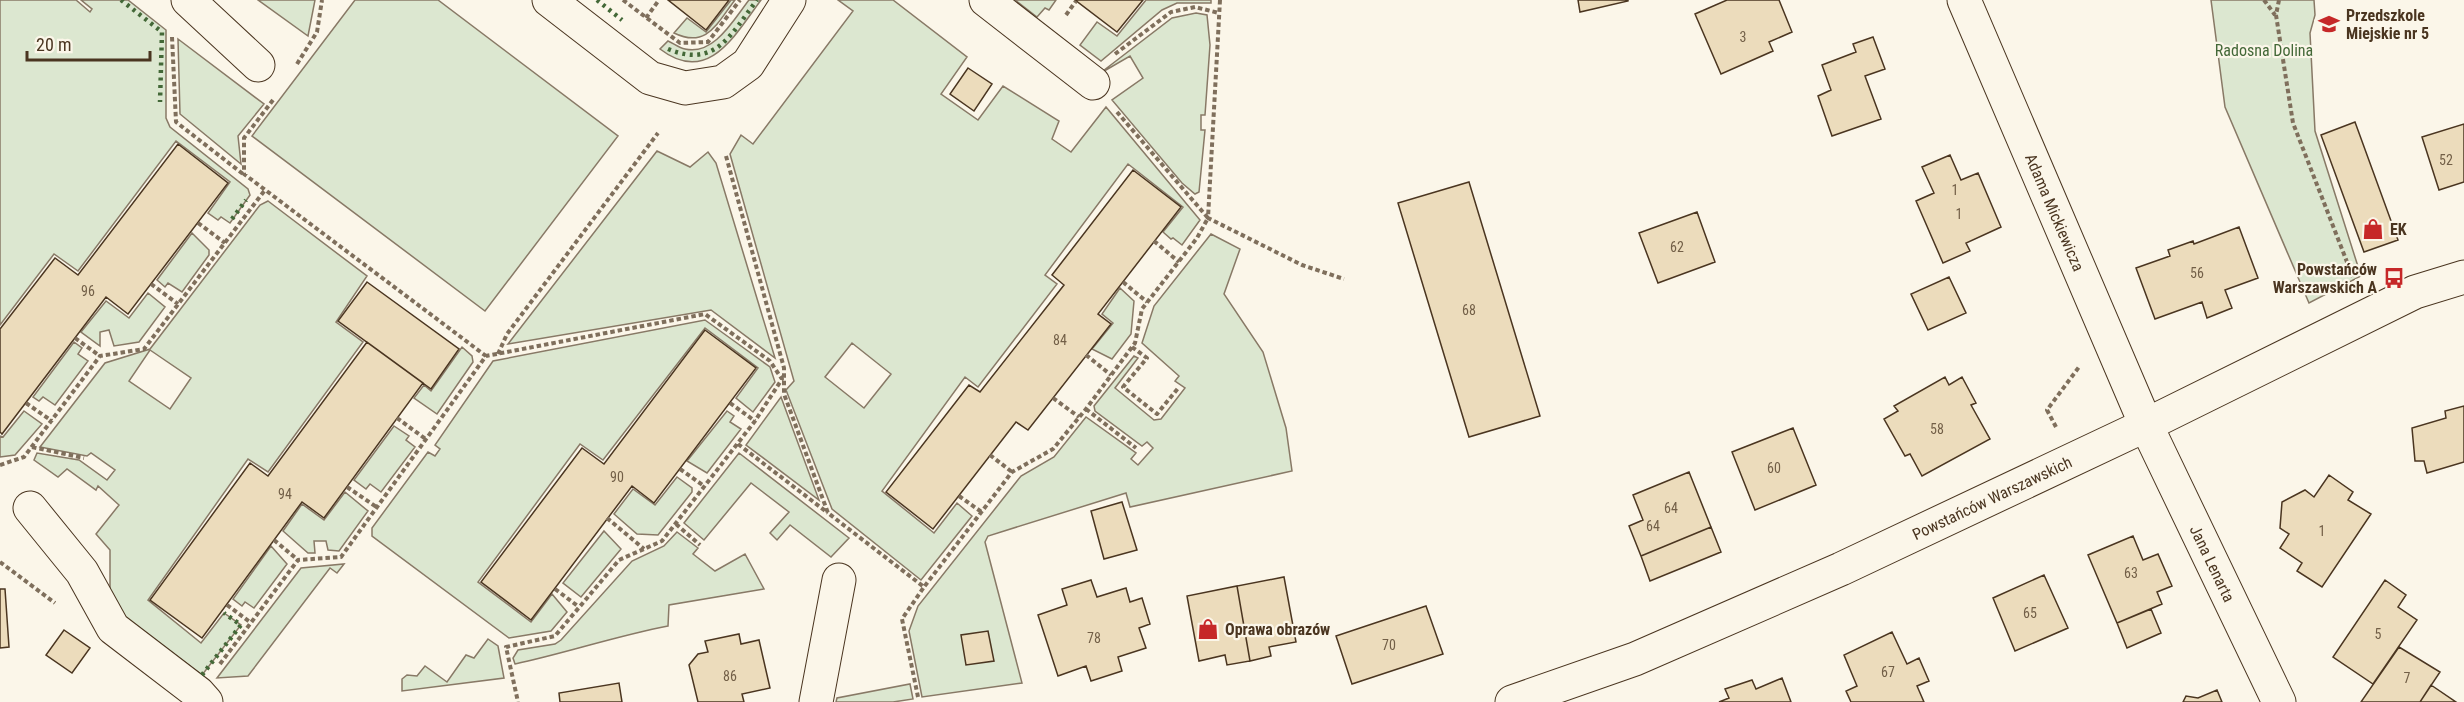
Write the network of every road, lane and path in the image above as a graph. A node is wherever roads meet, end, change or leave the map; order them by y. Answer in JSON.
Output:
{"nodes":[{"id":1,"x":188,"y":0,"type":"edge"},
{"id":2,"x":322,"y":0,"type":"edge"},
{"id":3,"x":549,"y":0,"type":"edge"},
{"id":4,"x":623,"y":0,"type":"edge"},
{"id":5,"x":659,"y":0,"type":"edge"},
{"id":6,"x":740,"y":0,"type":"edge"},
{"id":7,"x":789,"y":0,"type":"edge"},
{"id":8,"x":986,"y":0,"type":"edge"},
{"id":9,"x":1220,"y":0,"type":"edge"},
{"id":10,"x":1964,"y":0,"type":"edge"},
{"id":11,"x":2264,"y":0,"type":"edge"},
{"id":12,"x":2279,"y":0,"type":"edge"},
{"id":13,"x":1219,"y":13,"type":"junction"},
{"id":14,"x":2276,"y":15,"type":"junction"},
{"id":15,"x":646,"y":18,"type":"junction"},
{"id":16,"x":172,"y":34,"type":"dead end"},
{"id":17,"x":258,"y":65,"type":"dead end"},
{"id":18,"x":296,"y":67,"type":"dead end"},
{"id":19,"x":1089,"y":80,"type":"junction"},
{"id":20,"x":278,"y":94,"type":"dead end"},
{"id":21,"x":658,"y":133,"type":"dead end"},
{"id":22,"x":726,"y":156,"type":"dead end"},
{"id":23,"x":244,"y":174,"type":"junction"},
{"id":24,"x":265,"y":190,"type":"junction"},
{"id":25,"x":1208,"y":218,"type":"junction"},
{"id":26,"x":198,"y":223,"type":"dead end"},
{"id":27,"x":1154,"y":241,"type":"dead end"},
{"id":28,"x":225,"y":243,"type":"junction"},
{"id":29,"x":1179,"y":262,"type":"junction"},
{"id":30,"x":2464,"y":277,"type":"edge"},
{"id":31,"x":1344,"y":279,"type":"dead end"},
{"id":32,"x":2354,"y":281,"type":"dead end"},
{"id":33,"x":1123,"y":282,"type":"dead end"},
{"id":34,"x":151,"y":284,"type":"dead end"},
{"id":35,"x":1147,"y":302,"type":"junction"},
{"id":36,"x":178,"y":304,"type":"junction"},
{"id":37,"x":75,"y":338,"type":"dead end"},
{"id":38,"x":1132,"y":347,"type":"junction"},
{"id":39,"x":498,"y":355,"type":"junction"},
{"id":40,"x":1086,"y":355,"type":"dead end"},
{"id":41,"x":100,"y":356,"type":"junction"},
{"id":42,"x":486,"y":356,"type":"junction"},
{"id":43,"x":1111,"y":375,"type":"junction"},
{"id":44,"x":782,"y":379,"type":"junction"},
{"id":45,"x":2071,"y":380,"type":"dead end"},
{"id":46,"x":1179,"y":387,"type":"dead end"},
{"id":47,"x":1053,"y":398,"type":"dead end"},
{"id":48,"x":26,"y":403,"type":"dead end"},
{"id":49,"x":730,"y":403,"type":"dead end"},
{"id":50,"x":1086,"y":409,"type":"junction"},
{"id":51,"x":1079,"y":417,"type":"junction"},
{"id":52,"x":397,"y":418,"type":"dead end"},
{"id":53,"x":52,"y":421,"type":"junction"},
{"id":54,"x":755,"y":421,"type":"junction"},
{"id":55,"x":2146,"y":425,"type":"junction"},
{"id":56,"x":2059,"y":432,"type":"dead end"},
{"id":57,"x":427,"y":440,"type":"junction"},
{"id":58,"x":738,"y":444,"type":"junction"},
{"id":59,"x":32,"y":447,"type":"junction"},
{"id":60,"x":1136,"y":448,"type":"dead end"},
{"id":61,"x":990,"y":455,"type":"dead end"},
{"id":62,"x":84,"y":458,"type":"dead end"},
{"id":63,"x":0,"y":465,"type":"edge"},
{"id":64,"x":680,"y":469,"type":"dead end"},
{"id":65,"x":1012,"y":472,"type":"junction"},
{"id":66,"x":347,"y":486,"type":"dead end"},
{"id":67,"x":704,"y":486,"type":"junction"},
{"id":68,"x":959,"y":496,"type":"dead end"},
{"id":69,"x":30,"y":508,"type":"dead end"},
{"id":70,"x":378,"y":508,"type":"junction"},
{"id":71,"x":828,"y":513,"type":"junction"},
{"id":72,"x":983,"y":513,"type":"junction"},
{"id":73,"x":607,"y":519,"type":"dead end"},
{"id":74,"x":676,"y":524,"type":"junction"},
{"id":75,"x":274,"y":540,"type":"dead end"},
{"id":76,"x":700,"y":545,"type":"dead end"},
{"id":77,"x":644,"y":549,"type":"junction"},
{"id":78,"x":298,"y":560,"type":"junction"},
{"id":79,"x":839,"y":580,"type":"dead end"},
{"id":80,"x":924,"y":587,"type":"junction"},
{"id":81,"x":555,"y":589,"type":"dead end"},
{"id":82,"x":227,"y":605,"type":"dead end"},
{"id":83,"x":579,"y":607,"type":"junction"},
{"id":84,"x":250,"y":622,"type":"junction"},
{"id":85,"x":202,"y":697,"type":"edge"},
{"id":86,"x":918,"y":698,"type":"dead end"},
{"id":87,"x":518,"y":702,"type":"edge"},
{"id":88,"x":816,"y":702,"type":"edge"},
{"id":89,"x":1512,"y":702,"type":"edge"},
{"id":90,"x":2279,"y":702,"type":"edge"}],
"edges":[{"from":1,"to":17,"type":"street"},
{"from":2,"to":18,"type":"path"},
{"from":3,"to":7,"type":"street"},
{"from":4,"to":15,"type":"path"},
{"from":5,"to":15,"type":"path"},
{"from":6,"to":15,"type":"path"},
{"from":8,"to":19,"type":"street"},
{"from":9,"to":13,"type":"path"},
{"from":10,"to":55,"type":"street","name":"Adama Mickiewicza"},
{"from":11,"to":14,"type":"path"},
{"from":12,"to":14,"type":"path"},
{"from":13,"to":19,"type":"path"},
{"from":13,"to":25,"type":"path"},
{"from":14,"to":32,"type":"path"},
{"from":16,"to":23,"type":"path"},
{"from":19,"to":25,"type":"path"},
{"from":20,"to":23,"type":"path"},
{"from":21,"to":39,"type":"path"},
{"from":22,"to":44,"type":"path"},
{"from":23,"to":24,"type":"path"},
{"from":24,"to":28,"type":"path"},
{"from":24,"to":42,"type":"path"},
{"from":25,"to":29,"type":"path"},
{"from":25,"to":31,"type":"path"},
{"from":26,"to":28,"type":"path"},
{"from":27,"to":29,"type":"path"},
{"from":28,"to":36,"type":"path"},
{"from":29,"to":35,"type":"path"},
{"from":30,"to":55,"type":"street","name":"Powstańców Warszawskich"},
{"from":33,"to":35,"type":"path"},
{"from":34,"to":36,"type":"path"},
{"from":35,"to":38,"type":"path"},
{"from":36,"to":41,"type":"path"},
{"from":37,"to":41,"type":"path"},
{"from":38,"to":43,"type":"path"},
{"from":38,"to":46,"type":"path"},
{"from":39,"to":42,"type":"path"},
{"from":39,"to":44,"type":"path"},
{"from":40,"to":43,"type":"path"},
{"from":41,"to":53,"type":"path"},
{"from":42,"to":57,"type":"path"},
{"from":43,"to":50,"type":"path"},
{"from":44,"to":54,"type":"path"},
{"from":44,"to":71,"type":"path"},
{"from":45,"to":56,"type":"path"},
{"from":47,"to":51,"type":"path"},
{"from":48,"to":53,"type":"path"},
{"from":49,"to":54,"type":"path"},
{"from":50,"to":51,"type":"path"},
{"from":50,"to":60,"type":"path"},
{"from":51,"to":65,"type":"path"},
{"from":52,"to":57,"type":"path"},
{"from":53,"to":59,"type":"path"},
{"from":54,"to":58,"type":"path"},
{"from":55,"to":89,"type":"street","name":"Powstańców Warszawskich"},
{"from":55,"to":90,"type":"street","name":"Jana Lenarta"},
{"from":57,"to":70,"type":"path"},
{"from":58,"to":67,"type":"path"},
{"from":58,"to":71,"type":"path"},
{"from":59,"to":62,"type":"path"},
{"from":59,"to":63,"type":"path"},
{"from":61,"to":65,"type":"path"},
{"from":64,"to":67,"type":"path"},
{"from":65,"to":72,"type":"path"},
{"from":66,"to":70,"type":"path"},
{"from":67,"to":74,"type":"path"},
{"from":68,"to":72,"type":"path"},
{"from":69,"to":85,"type":"street"},
{"from":70,"to":78,"type":"path"},
{"from":71,"to":80,"type":"path"},
{"from":72,"to":80,"type":"path"},
{"from":73,"to":77,"type":"path"},
{"from":74,"to":76,"type":"path"},
{"from":74,"to":77,"type":"path"},
{"from":75,"to":78,"type":"path"},
{"from":77,"to":83,"type":"path"},
{"from":78,"to":84,"type":"path"},
{"from":79,"to":88,"type":"street"},
{"from":80,"to":86,"type":"path"},
{"from":81,"to":83,"type":"path"},
{"from":82,"to":84,"type":"path"},
{"from":83,"to":87,"type":"path"},
{"from":84,"to":85,"type":"path"}]}
